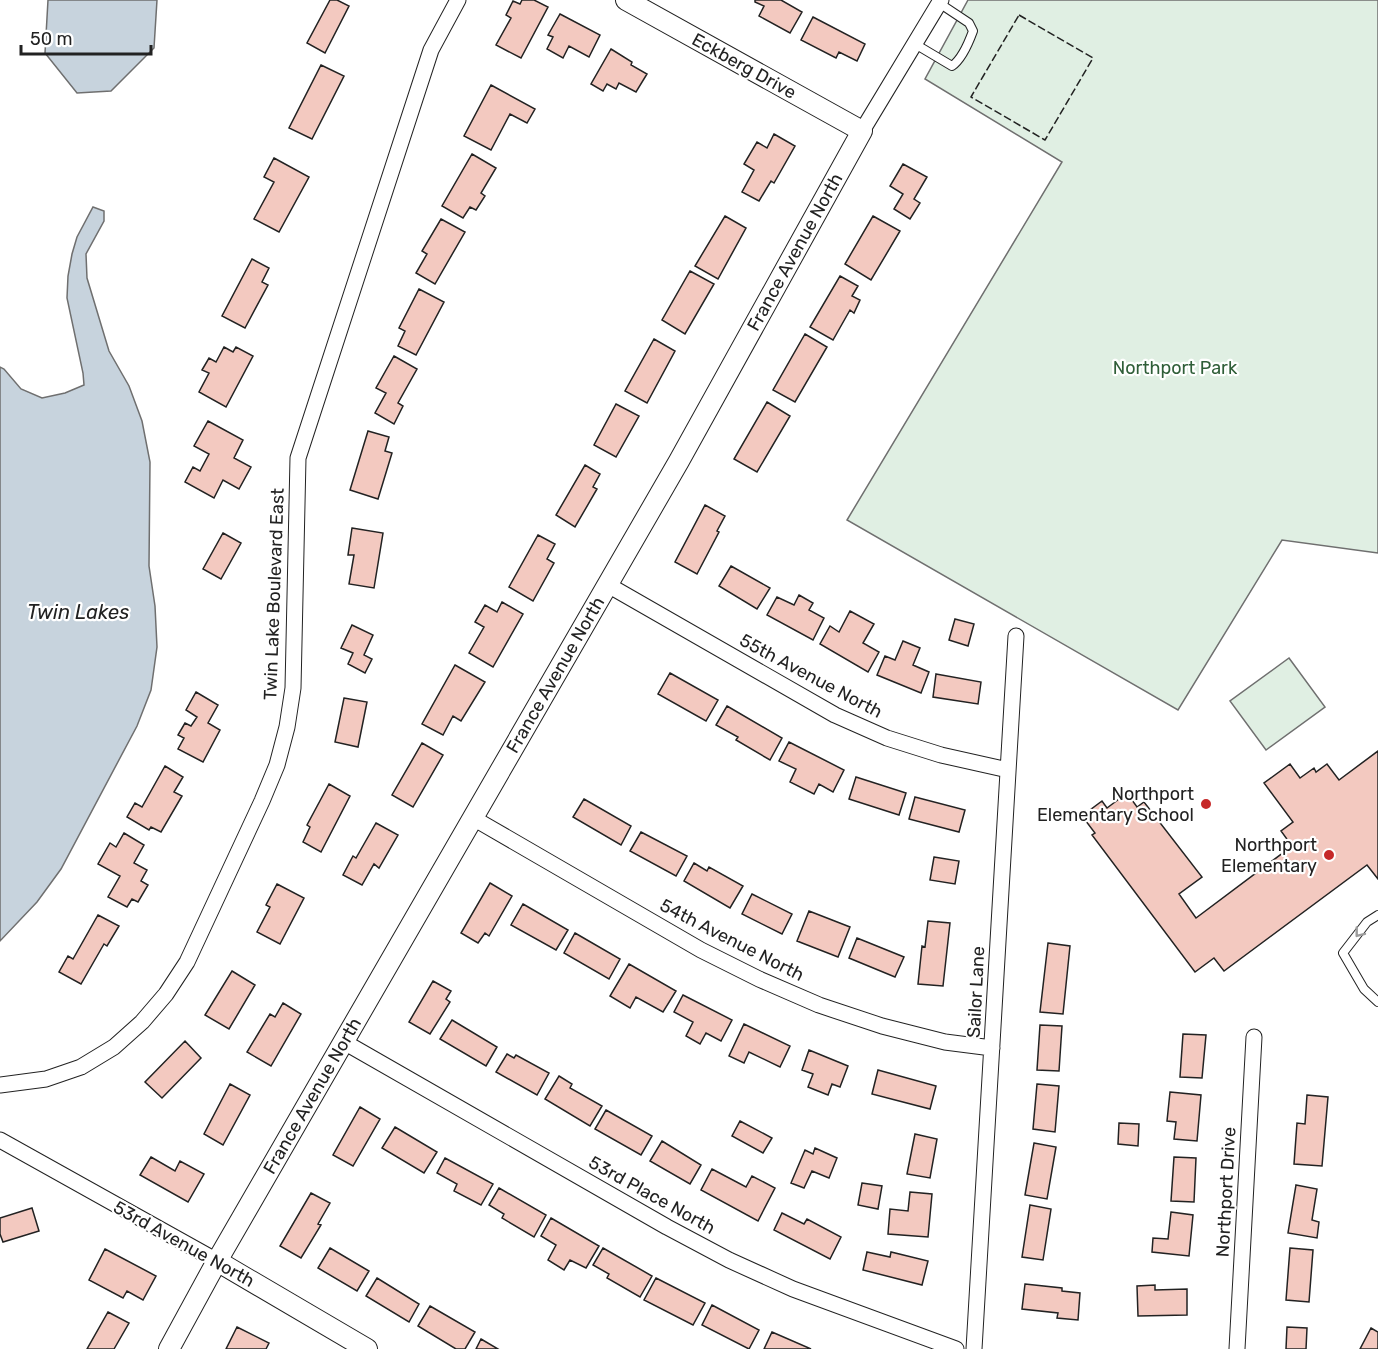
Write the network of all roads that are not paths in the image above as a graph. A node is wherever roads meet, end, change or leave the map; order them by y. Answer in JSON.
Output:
{"nodes":[{"id":1,"x":458,"y":0,"type":"edge"},
{"id":2,"x":626,"y":0,"type":"edge"},
{"id":3,"x":940,"y":2,"type":"edge"},
{"id":4,"x":915,"y":44,"type":"junction"},
{"id":5,"x":862,"y":131,"type":"junction"},
{"id":6,"x":608,"y":585,"type":"junction"},
{"id":7,"x":1016,"y":636,"type":"dead end"},
{"id":8,"x":1008,"y":770,"type":"junction"},
{"id":9,"x":473,"y":818,"type":"junction"},
{"id":10,"x":1378,"y":915,"type":"edge"},
{"id":11,"x":1378,"y":1002,"type":"edge"},
{"id":12,"x":1254,"y":1037,"type":"dead end"},
{"id":13,"x":344,"y":1042,"type":"junction"},
{"id":14,"x":992,"y":1048,"type":"junction"},
{"id":15,"x":0,"y":1085,"type":"edge"},
{"id":16,"x":0,"y":1140,"type":"edge"},
{"id":17,"x":217,"y":1261,"type":"junction"},
{"id":18,"x":169,"y":1349,"type":"edge"},
{"id":19,"x":367,"y":1349,"type":"edge"},
{"id":20,"x":956,"y":1349,"type":"edge"},
{"id":21,"x":974,"y":1349,"type":"edge"},
{"id":22,"x":1237,"y":1349,"type":"edge"}],
"edges":[{"from":1,"to":15,"type":"street","name":"Twin Lake Boulevard East"},
{"from":2,"to":5,"type":"street","name":"Eckberg Drive"},
{"from":3,"to":4,"type":"street","name":"France Avenue North"},
{"from":3,"to":4,"type":"lane"},
{"from":4,"to":5,"type":"street","name":"France Avenue North"},
{"from":5,"to":6,"type":"street","name":"France Avenue North"},
{"from":6,"to":8,"type":"street","name":"55th Avenue North"},
{"from":6,"to":9,"type":"street","name":"France Avenue North"},
{"from":7,"to":8,"type":"street","name":"Sailor Lane"},
{"from":8,"to":14,"type":"street","name":"Sailor Lane"},
{"from":9,"to":13,"type":"street","name":"France Avenue North"},
{"from":9,"to":14,"type":"street","name":"54th Avenue North"},
{"from":10,"to":11,"type":"lane","one_way":true},
{"from":12,"to":22,"type":"street","name":"Northport Drive"},
{"from":13,"to":17,"type":"street","name":"France Avenue North"},
{"from":13,"to":20,"type":"street","name":"53rd Place North"},
{"from":14,"to":21,"type":"street","name":"Sailor Lane"},
{"from":16,"to":17,"type":"street","name":"53rd Avenue North"},
{"from":17,"to":18,"type":"street","name":"France Avenue North"},
{"from":17,"to":19,"type":"street","name":"53rd Avenue North"}]}
